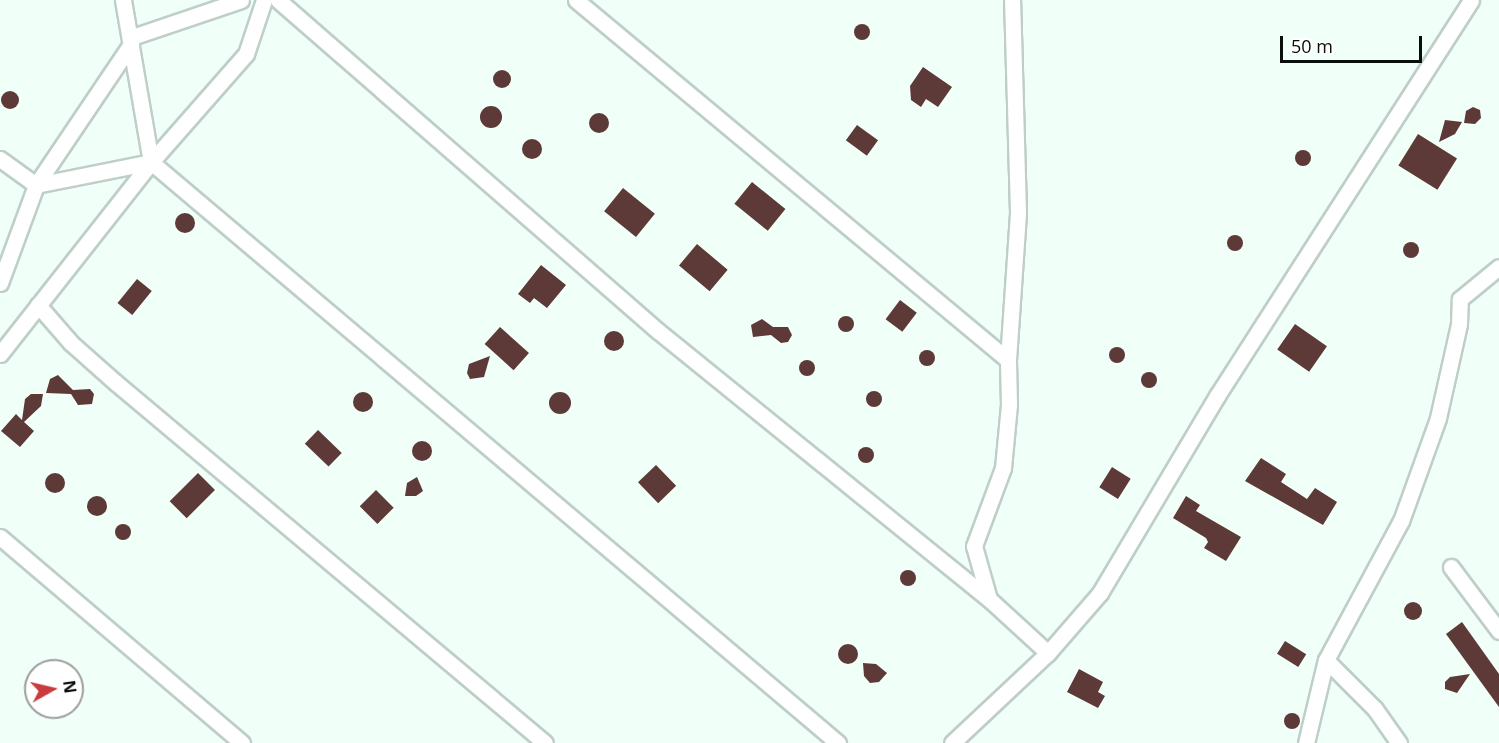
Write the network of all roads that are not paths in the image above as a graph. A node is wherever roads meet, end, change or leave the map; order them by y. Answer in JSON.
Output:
{"nodes":[{"id":1,"x":111,"y":0,"type":"edge"},
{"id":2,"x":241,"y":0,"type":"edge"},
{"id":3,"x":264,"y":0,"type":"edge"},
{"id":4,"x":278,"y":0,"type":"edge"},
{"id":5,"x":576,"y":0,"type":"edge"},
{"id":6,"x":1012,"y":0,"type":"edge"},
{"id":7,"x":1471,"y":0,"type":"edge"},
{"id":8,"x":125,"y":6,"type":"edge"},
{"id":9,"x":132,"y":37,"type":"junction"},
{"id":10,"x":0,"y":159,"type":"edge"},
{"id":11,"x":151,"y":162,"type":"junction"},
{"id":12,"x":36,"y":185,"type":"junction"},
{"id":13,"x":1499,"y":267,"type":"edge"},
{"id":14,"x":0,"y":283,"type":"edge"},
{"id":15,"x":38,"y":305,"type":"junction"},
{"id":16,"x":0,"y":354,"type":"edge"},
{"id":17,"x":1008,"y":360,"type":"junction"},
{"id":18,"x":0,"y":537,"type":"edge"},
{"id":19,"x":1451,"y":567,"type":"dead end"},
{"id":20,"x":989,"y":598,"type":"junction"},
{"id":21,"x":1499,"y":631,"type":"edge"},
{"id":22,"x":1048,"y":653,"type":"junction"},
{"id":23,"x":1326,"y":660,"type":"junction"},
{"id":24,"x":242,"y":743,"type":"edge"},
{"id":25,"x":545,"y":743,"type":"edge"},
{"id":26,"x":838,"y":743,"type":"edge"},
{"id":27,"x":952,"y":743,"type":"edge"},
{"id":28,"x":1306,"y":743,"type":"edge"},
{"id":29,"x":1399,"y":743,"type":"edge"}],
"edges":[{"from":1,"to":8,"type":"street"},
{"from":2,"to":9,"type":"street"},
{"from":3,"to":11,"type":"street"},
{"from":4,"to":20,"type":"street"},
{"from":5,"to":17,"type":"street"},
{"from":6,"to":17,"type":"street"},
{"from":7,"to":22,"type":"street"},
{"from":8,"to":9,"type":"street"},
{"from":9,"to":11,"type":"street"},
{"from":9,"to":12,"type":"street"},
{"from":10,"to":12,"type":"street"},
{"from":11,"to":12,"type":"street"},
{"from":11,"to":15,"type":"street"},
{"from":11,"to":26,"type":"street"},
{"from":12,"to":14,"type":"street"},
{"from":13,"to":23,"type":"street"},
{"from":15,"to":16,"type":"street"},
{"from":15,"to":25,"type":"street"},
{"from":17,"to":20,"type":"street"},
{"from":18,"to":24,"type":"street"},
{"from":19,"to":21,"type":"street"},
{"from":20,"to":22,"type":"street"},
{"from":22,"to":27,"type":"street"},
{"from":23,"to":28,"type":"street"},
{"from":23,"to":29,"type":"street"}]}
